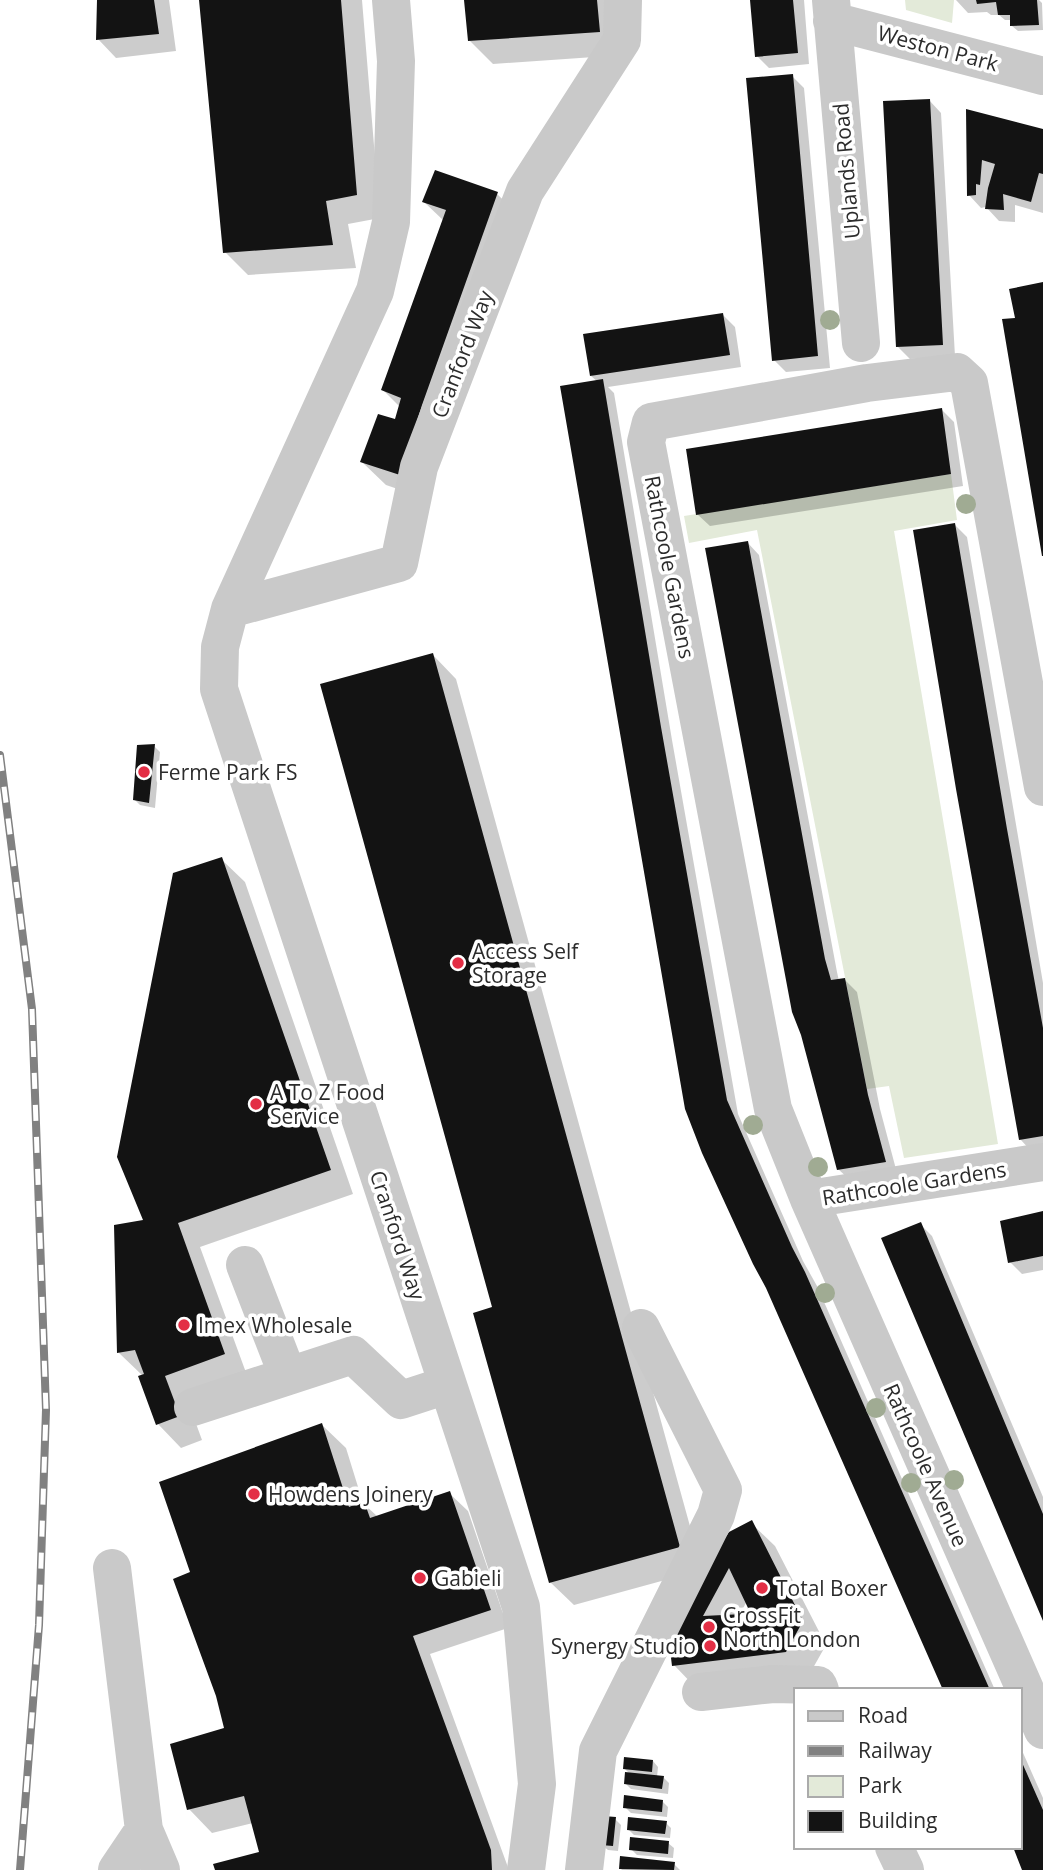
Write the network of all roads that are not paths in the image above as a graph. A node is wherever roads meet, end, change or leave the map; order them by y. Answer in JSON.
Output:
{"nodes":[{"id":1,"x":391,"y":0,"type":"edge"},
{"id":2,"x":623,"y":0,"type":"edge"},
{"id":3,"x":832,"y":10,"type":"edge"},
{"id":4,"x":1043,"y":76,"type":"edge"},
{"id":5,"x":861,"y":343,"type":"dead end"},
{"id":6,"x":230,"y":609,"type":"junction"},
{"id":7,"x":1043,"y":787,"type":"edge"},
{"id":8,"x":1043,"y":1162,"type":"edge"},
{"id":9,"x":809,"y":1199,"type":"junction"},
{"id":10,"x":245,"y":1265,"type":"dead end"},
{"id":11,"x":641,"y":1328,"type":"dead end"},
{"id":12,"x":288,"y":1376,"type":"junction"},
{"id":13,"x":447,"y":1385,"type":"junction"},
{"id":14,"x":193,"y":1407,"type":"dead end"},
{"id":15,"x":112,"y":1568,"type":"dead end"},
{"id":16,"x":819,"y":1688,"type":"edge"},
{"id":17,"x":701,"y":1692,"type":"dead end"},
{"id":18,"x":1043,"y":1730,"type":"edge"},
{"id":19,"x":144,"y":1830,"type":"junction"},
{"id":20,"x":895,"y":1849,"type":"edge"},
{"id":21,"x":117,"y":1870,"type":"edge"},
{"id":22,"x":161,"y":1870,"type":"edge"},
{"id":23,"x":526,"y":1870,"type":"edge"},
{"id":24,"x":584,"y":1870,"type":"edge"},
{"id":25,"x":905,"y":1870,"type":"edge"}],
"edges":[{"from":1,"to":6,"type":"street","name":"Cranford Way"},
{"from":2,"to":6,"type":"street","name":"Cranford Way"},
{"from":3,"to":4,"type":"street","name":"Weston Park"},
{"from":3,"to":5,"type":"street","name":"Uplands Road"},
{"from":6,"to":13,"type":"street","name":"Cranford Way"},
{"from":7,"to":9,"type":"street","name":"Rathcoole Gardens"},
{"from":8,"to":9,"type":"street","name":"Rathcoole Gardens"},
{"from":9,"to":18,"type":"street","name":"Rathcoole Avenue"},
{"from":10,"to":12,"type":"street"},
{"from":11,"to":24,"type":"street"},
{"from":12,"to":13,"type":"street"},
{"from":12,"to":14,"type":"street"},
{"from":13,"to":23,"type":"street","name":"Cranford Way"},
{"from":15,"to":19,"type":"street"},
{"from":16,"to":17,"type":"street"},
{"from":19,"to":21,"type":"street"},
{"from":19,"to":22,"type":"street"},
{"from":20,"to":25,"type":"street"}]}
